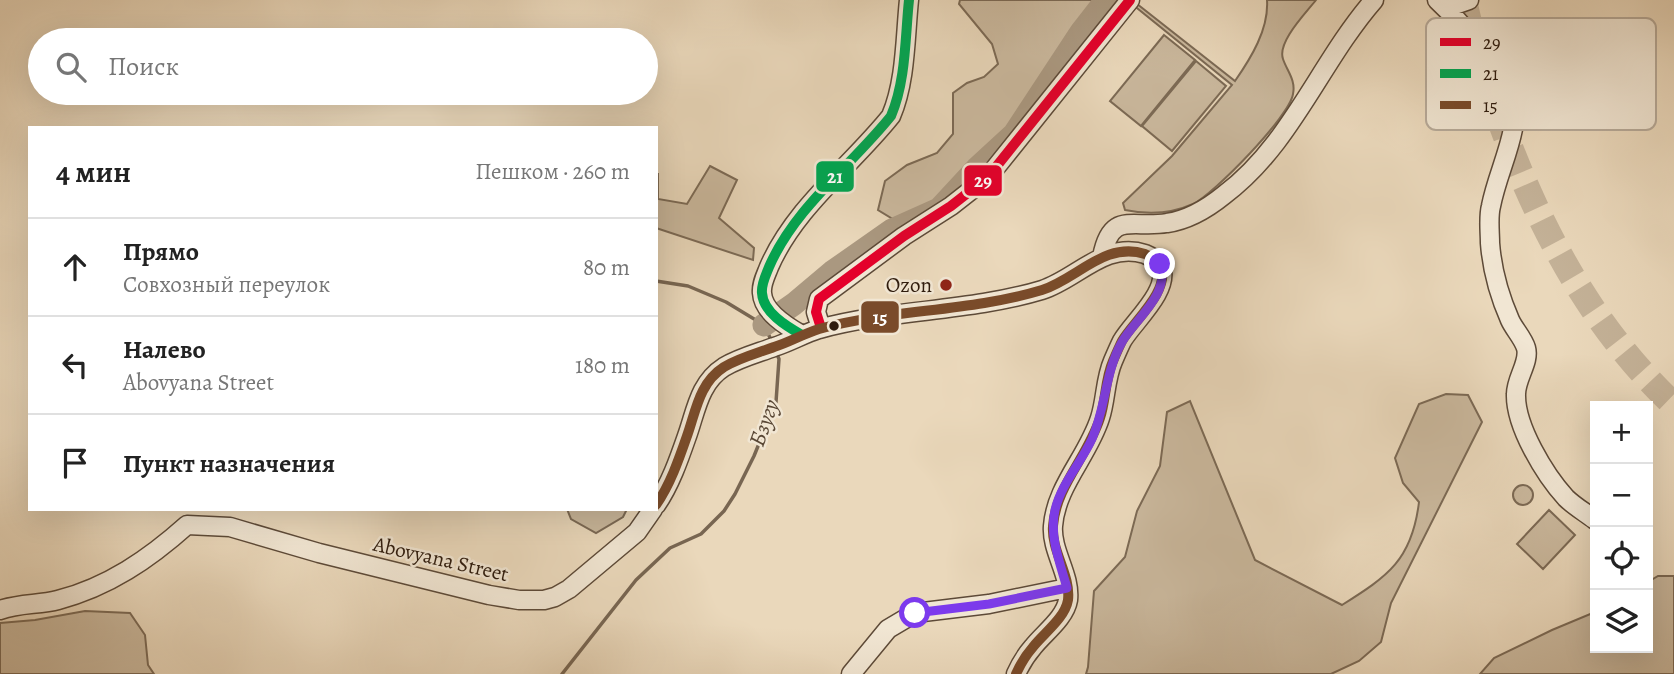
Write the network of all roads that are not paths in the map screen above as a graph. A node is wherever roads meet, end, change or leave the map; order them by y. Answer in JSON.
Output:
{"nodes":[{"id":1,"x":909,"y":0,"type":"edge"},
{"id":2,"x":1130,"y":0,"type":"edge"},
{"id":3,"x":1374,"y":0,"type":"edge"},
{"id":4,"x":1469,"y":0,"type":"edge"},
{"id":5,"x":1441,"y":4,"type":"edge"},
{"id":6,"x":1453,"y":18,"type":"edge"},
{"id":7,"x":1513,"y":130,"type":"edge"},
{"id":8,"x":1101,"y":257,"type":"junction"},
{"id":9,"x":821,"y":328,"type":"junction"},
{"id":10,"x":802,"y":335,"type":"junction"},
{"id":11,"x":658,"y":502,"type":"edge"},
{"id":12,"x":652,"y":511,"type":"edge"},
{"id":13,"x":1590,"y":516,"type":"edge"},
{"id":14,"x":1067,"y":588,"type":"junction"},
{"id":15,"x":0,"y":610,"type":"edge"},
{"id":16,"x":851,"y":674,"type":"edge"},
{"id":17,"x":1016,"y":674,"type":"edge"}],
"edges":[{"from":1,"to":10,"type":"street"},
{"from":2,"to":9,"type":"street"},
{"from":3,"to":8,"type":"street","name":"Abovyana Street"},
{"from":4,"to":5,"type":"street"},
{"from":5,"to":6,"type":"street"},
{"from":7,"to":13,"type":"street"},
{"from":8,"to":9,"type":"street","name":"Abovyana Street"},
{"from":8,"to":14,"type":"street","name":"Abovyana Street"},
{"from":9,"to":10,"type":"street","name":"Abovyana Street"},
{"from":10,"to":11,"type":"street","name":"Abovyana Street"},
{"from":12,"to":15,"type":"street","name":"Abovyana Street"},
{"from":14,"to":16,"type":"street"},
{"from":14,"to":17,"type":"street"}]}
